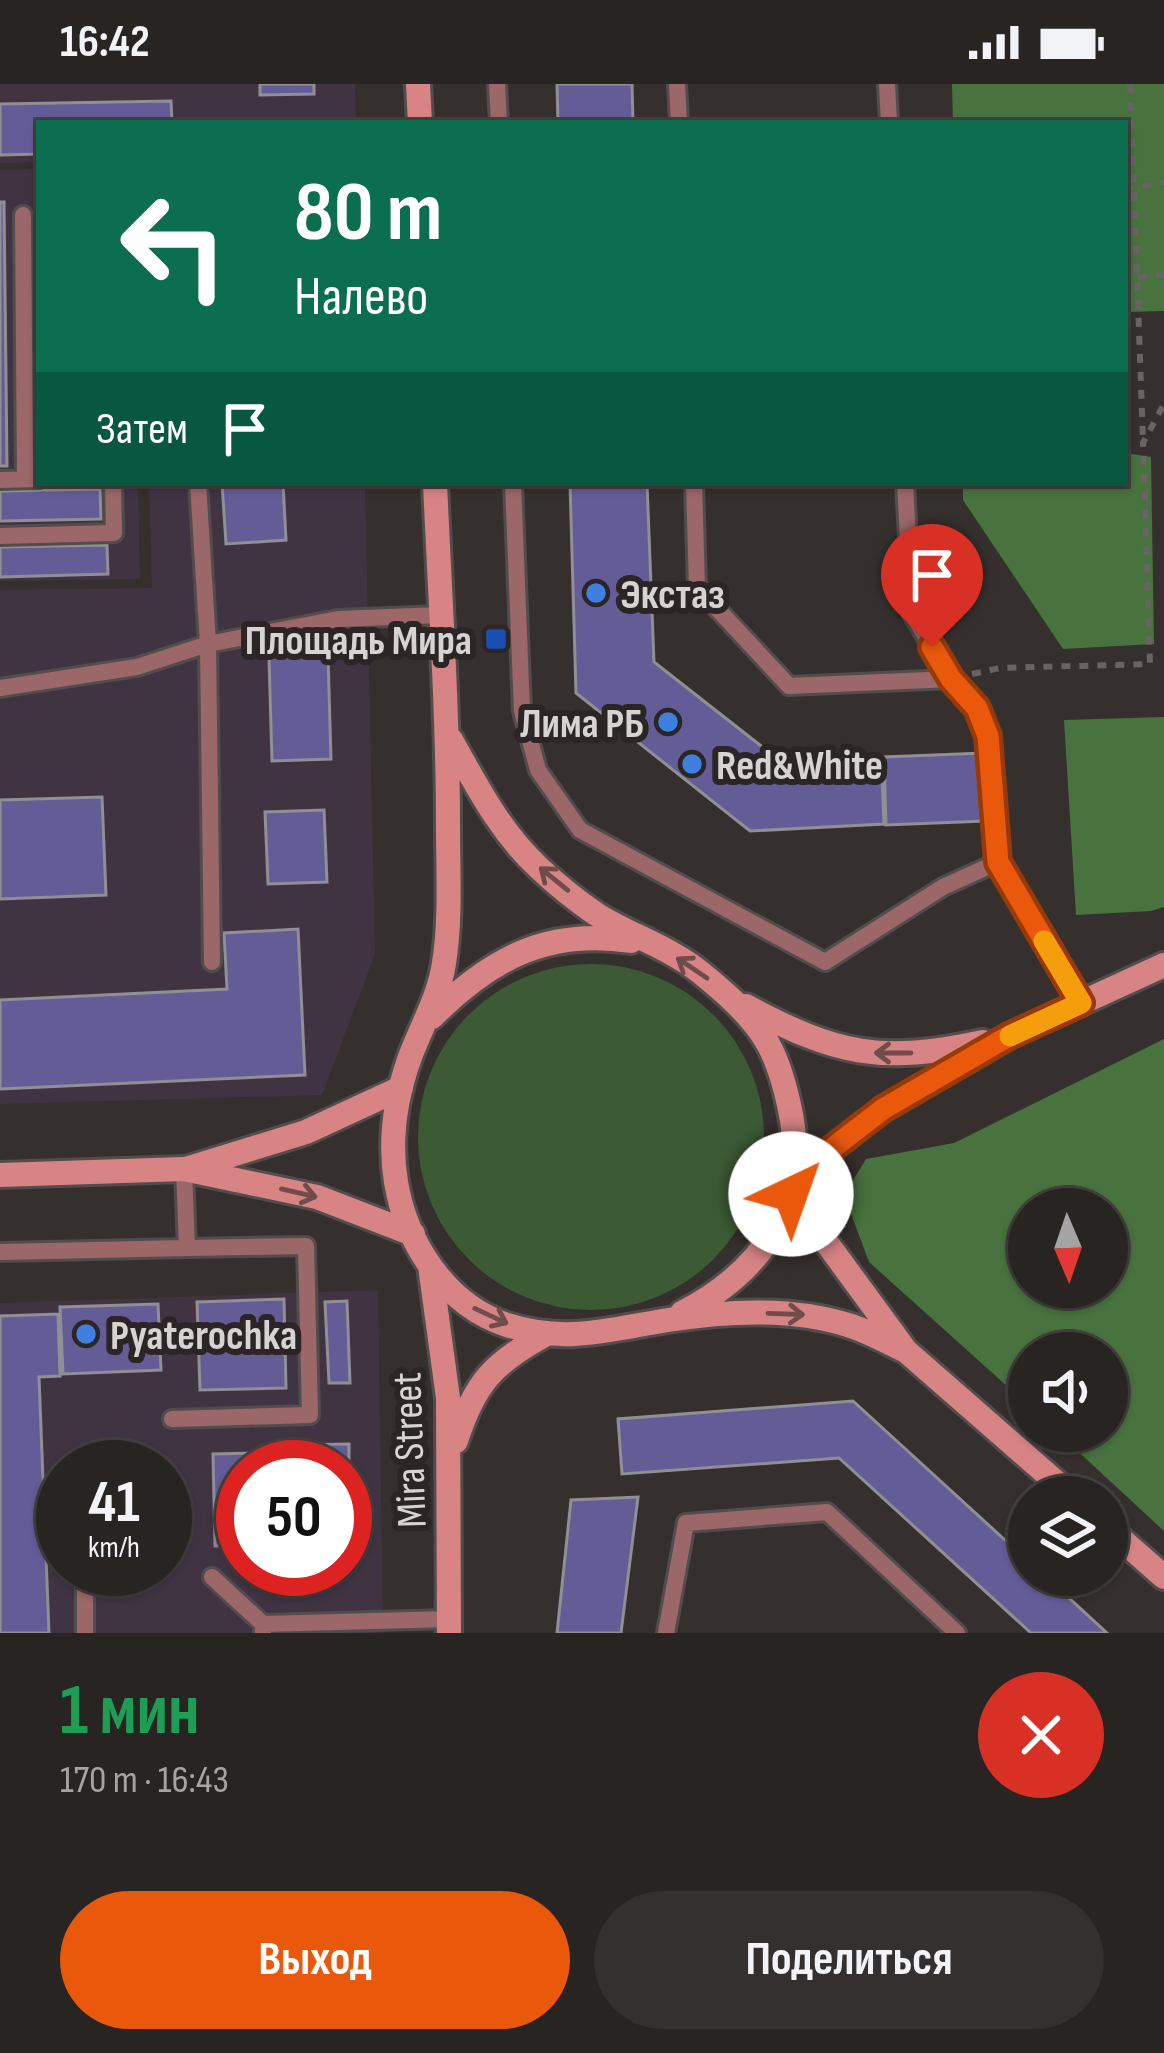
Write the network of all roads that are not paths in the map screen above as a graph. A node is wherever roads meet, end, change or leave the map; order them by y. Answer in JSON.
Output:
{"nodes":[{"id":1,"x":418,"y":84,"type":"edge"},
{"id":2,"x":497,"y":84,"type":"edge"},
{"id":3,"x":677,"y":84,"type":"edge"},
{"id":4,"x":887,"y":84,"type":"edge"},
{"id":5,"x":420,"y":120,"type":"edge"},
{"id":6,"x":499,"y":120,"type":"edge"},
{"id":7,"x":679,"y":120,"type":"edge"},
{"id":8,"x":889,"y":120,"type":"edge"},
{"id":9,"x":23,"y":215,"type":"dead end"},
{"id":10,"x":32,"y":479,"type":"edge"},
{"id":11,"x":0,"y":480,"type":"edge"},
{"id":12,"x":113,"y":486,"type":"edge"},
{"id":13,"x":197,"y":486,"type":"edge"},
{"id":14,"x":436,"y":486,"type":"edge"},
{"id":15,"x":513,"y":486,"type":"edge"},
{"id":16,"x":694,"y":486,"type":"edge"},
{"id":17,"x":905,"y":486,"type":"edge"},
{"id":18,"x":0,"y":536,"type":"edge"},
{"id":19,"x":441,"y":615,"type":"junction"},
{"id":20,"x":208,"y":644,"type":"junction"},
{"id":21,"x":951,"y":679,"type":"junction"},
{"id":22,"x":0,"y":688,"type":"edge"},
{"id":23,"x":448,"y":734,"type":"junction"},
{"id":24,"x":998,"y":862,"type":"junction"},
{"id":25,"x":651,"y":944,"type":"junction"},
{"id":26,"x":212,"y":962,"type":"dead end"},
{"id":27,"x":1164,"y":965,"type":"edge"},
{"id":28,"x":730,"y":998,"type":"junction"},
{"id":29,"x":1081,"y":1003,"type":"junction"},
{"id":30,"x":428,"y":1021,"type":"junction"},
{"id":31,"x":1009,"y":1036,"type":"junction"},
{"id":32,"x":401,"y":1088,"type":"junction"},
{"id":33,"x":184,"y":1169,"type":"junction"},
{"id":34,"x":0,"y":1174,"type":"edge"},
{"id":35,"x":793,"y":1186,"type":"junction"},
{"id":36,"x":412,"y":1234,"type":"junction"},
{"id":37,"x":187,"y":1248,"type":"junction"},
{"id":38,"x":0,"y":1252,"type":"edge"},
{"id":39,"x":430,"y":1266,"type":"junction"},
{"id":40,"x":669,"y":1320,"type":"junction"},
{"id":41,"x":548,"y":1334,"type":"junction"},
{"id":42,"x":906,"y":1351,"type":"junction"},
{"id":43,"x":172,"y":1419,"type":"dead end"},
{"id":44,"x":450,"y":1460,"type":"junction"},
{"id":45,"x":1049,"y":1476,"type":"edge"},
{"id":46,"x":1128,"y":1545,"type":"edge"},
{"id":47,"x":212,"y":1577,"type":"dead end"},
{"id":48,"x":1164,"y":1577,"type":"edge"},
{"id":49,"x":85,"y":1596,"type":"edge"},
{"id":50,"x":449,"y":1626,"type":"edge"},
{"id":51,"x":263,"y":1629,"type":"edge"},
{"id":52,"x":85,"y":1633,"type":"edge"},
{"id":53,"x":666,"y":1633,"type":"edge"},
{"id":54,"x":957,"y":1633,"type":"edge"}],
"edges":[{"from":1,"to":5,"type":"main road"},
{"from":2,"to":6,"type":"lane"},
{"from":3,"to":7,"type":"lane"},
{"from":4,"to":8,"type":"lane"},
{"from":9,"to":10,"type":"lane"},
{"from":10,"to":11,"type":"lane"},
{"from":12,"to":18,"type":"lane"},
{"from":13,"to":20,"type":"lane"},
{"from":14,"to":19,"type":"main road"},
{"from":15,"to":24,"type":"lane"},
{"from":16,"to":21,"type":"lane"},
{"from":17,"to":21,"type":"lane"},
{"from":19,"to":20,"type":"lane"},
{"from":19,"to":23,"type":"main road"},
{"from":20,"to":22,"type":"lane"},
{"from":20,"to":26,"type":"lane"},
{"from":21,"to":24,"type":"lane"},
{"from":25,"to":23,"type":"main road","one_way":true},
{"from":23,"to":30,"type":"main road"},
{"from":24,"to":29,"type":"lane"},
{"from":28,"to":25,"type":"main road","one_way":true},
{"from":25,"to":30,"type":"main road"},
{"from":27,"to":29,"type":"main road"},
{"from":31,"to":28,"type":"main road","one_way":true},
{"from":28,"to":35,"type":"main road"},
{"from":29,"to":31,"type":"main road"},
{"from":30,"to":32,"type":"main road"},
{"from":31,"to":35,"type":"main road"},
{"from":32,"to":33,"type":"main road"},
{"from":32,"to":36,"type":"main road"},
{"from":33,"to":34,"type":"main road"},
{"from":33,"to":36,"type":"main road","one_way":true},
{"from":33,"to":37,"type":"lane"},
{"from":35,"to":40,"type":"main road"},
{"from":35,"to":42,"type":"main road"},
{"from":36,"to":39,"type":"main road"},
{"from":37,"to":38,"type":"lane"},
{"from":37,"to":43,"type":"lane"},
{"from":39,"to":41,"type":"main road","one_way":true},
{"from":39,"to":44,"type":"main road","name":"Mira Street"},
{"from":40,"to":41,"type":"main road"},
{"from":40,"to":42,"type":"main road","one_way":true},
{"from":41,"to":44,"type":"main road"},
{"from":42,"to":45,"type":"main road"},
{"from":44,"to":50,"type":"main road","name":"Mira Street"},
{"from":46,"to":48,"type":"main road"},
{"from":47,"to":51,"type":"lane"},
{"from":49,"to":52,"type":"lane"},
{"from":50,"to":51,"type":"lane"},
{"from":53,"to":54,"type":"lane"}]}
